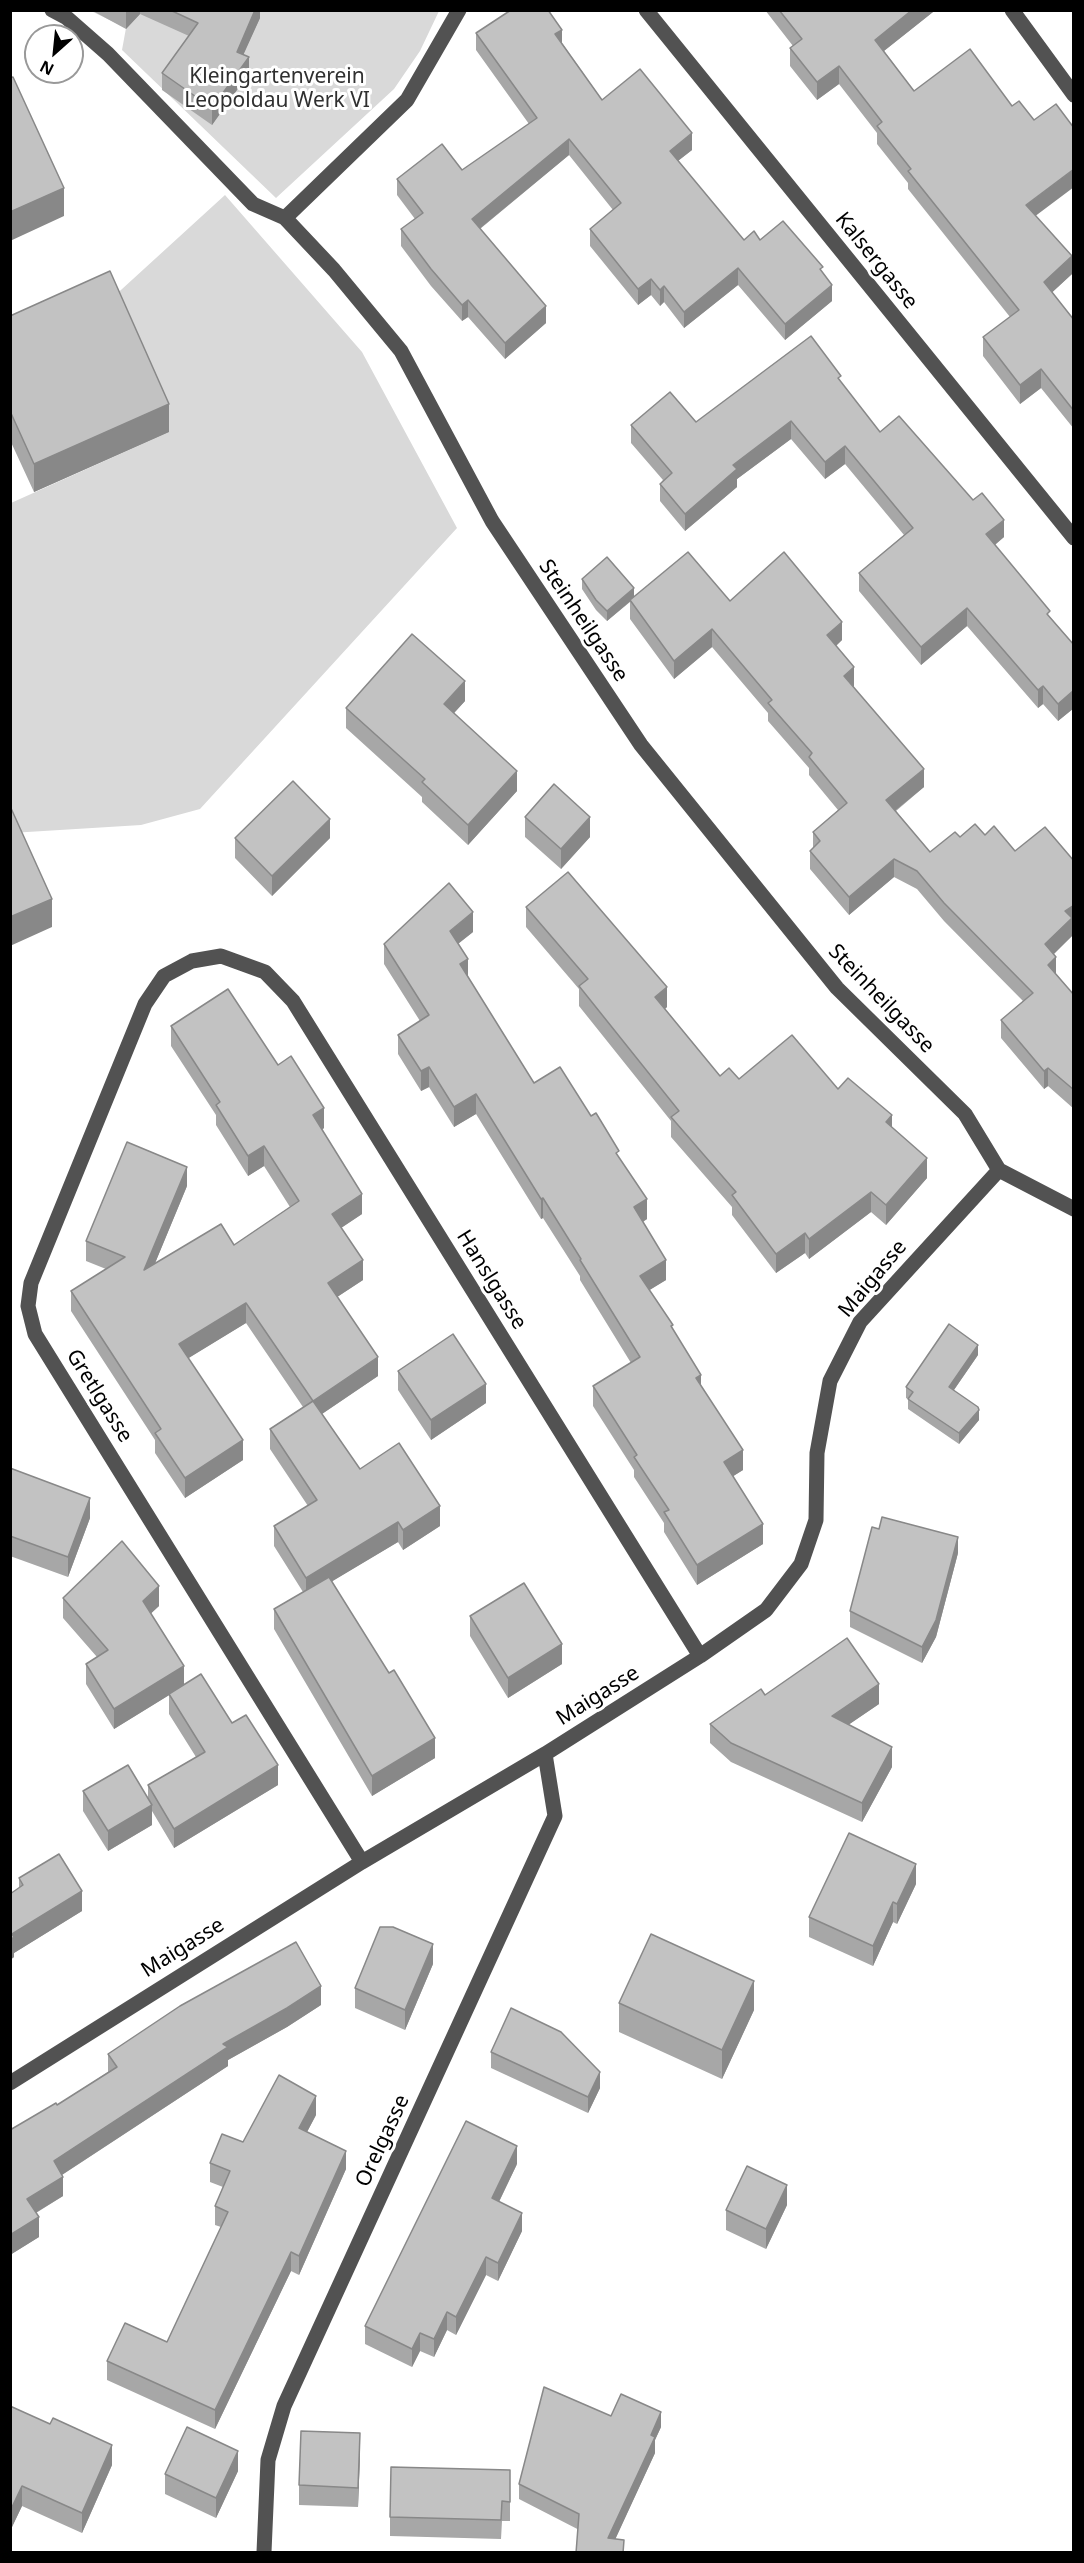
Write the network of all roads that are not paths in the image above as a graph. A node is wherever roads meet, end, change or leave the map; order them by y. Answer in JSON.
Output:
{"nodes":[{"id":1,"x":52,"y":10,"type":"edge"},
{"id":2,"x":459,"y":10,"type":"edge"},
{"id":3,"x":646,"y":10,"type":"edge"},
{"id":4,"x":1012,"y":10,"type":"edge"},
{"id":5,"x":1074,"y":94,"type":"edge"},
{"id":6,"x":285,"y":218,"type":"junction"},
{"id":7,"x":1074,"y":538,"type":"edge"},
{"id":8,"x":221,"y":956,"type":"joint"},
{"id":9,"x":999,"y":1170,"type":"junction"},
{"id":10,"x":1074,"y":1209,"type":"edge"},
{"id":11,"x":700,"y":1656,"type":"junction"},
{"id":12,"x":545,"y":1754,"type":"junction"},
{"id":13,"x":362,"y":1862,"type":"junction"},
{"id":14,"x":10,"y":2083,"type":"edge"},
{"id":15,"x":264,"y":2553,"type":"edge"}],
"edges":[{"from":1,"to":6,"type":"street"},
{"from":2,"to":6,"type":"street"},
{"from":3,"to":7,"type":"street","name":"Kalsergasse"},
{"from":4,"to":5,"type":"street"},
{"from":6,"to":9,"type":"street","name":"Steinheilgasse"},
{"from":8,"to":11,"type":"street","name":"Hanslgasse"},
{"from":8,"to":13,"type":"street","name":"Gretlgasse"},
{"from":9,"to":10,"type":"street"},
{"from":9,"to":11,"type":"street","name":"Maigasse"},
{"from":11,"to":12,"type":"street","name":"Maigasse"},
{"from":12,"to":13,"type":"street","name":"Maigasse"},
{"from":12,"to":15,"type":"street","name":"Orelgasse"},
{"from":13,"to":14,"type":"street","name":"Maigasse"}]}
